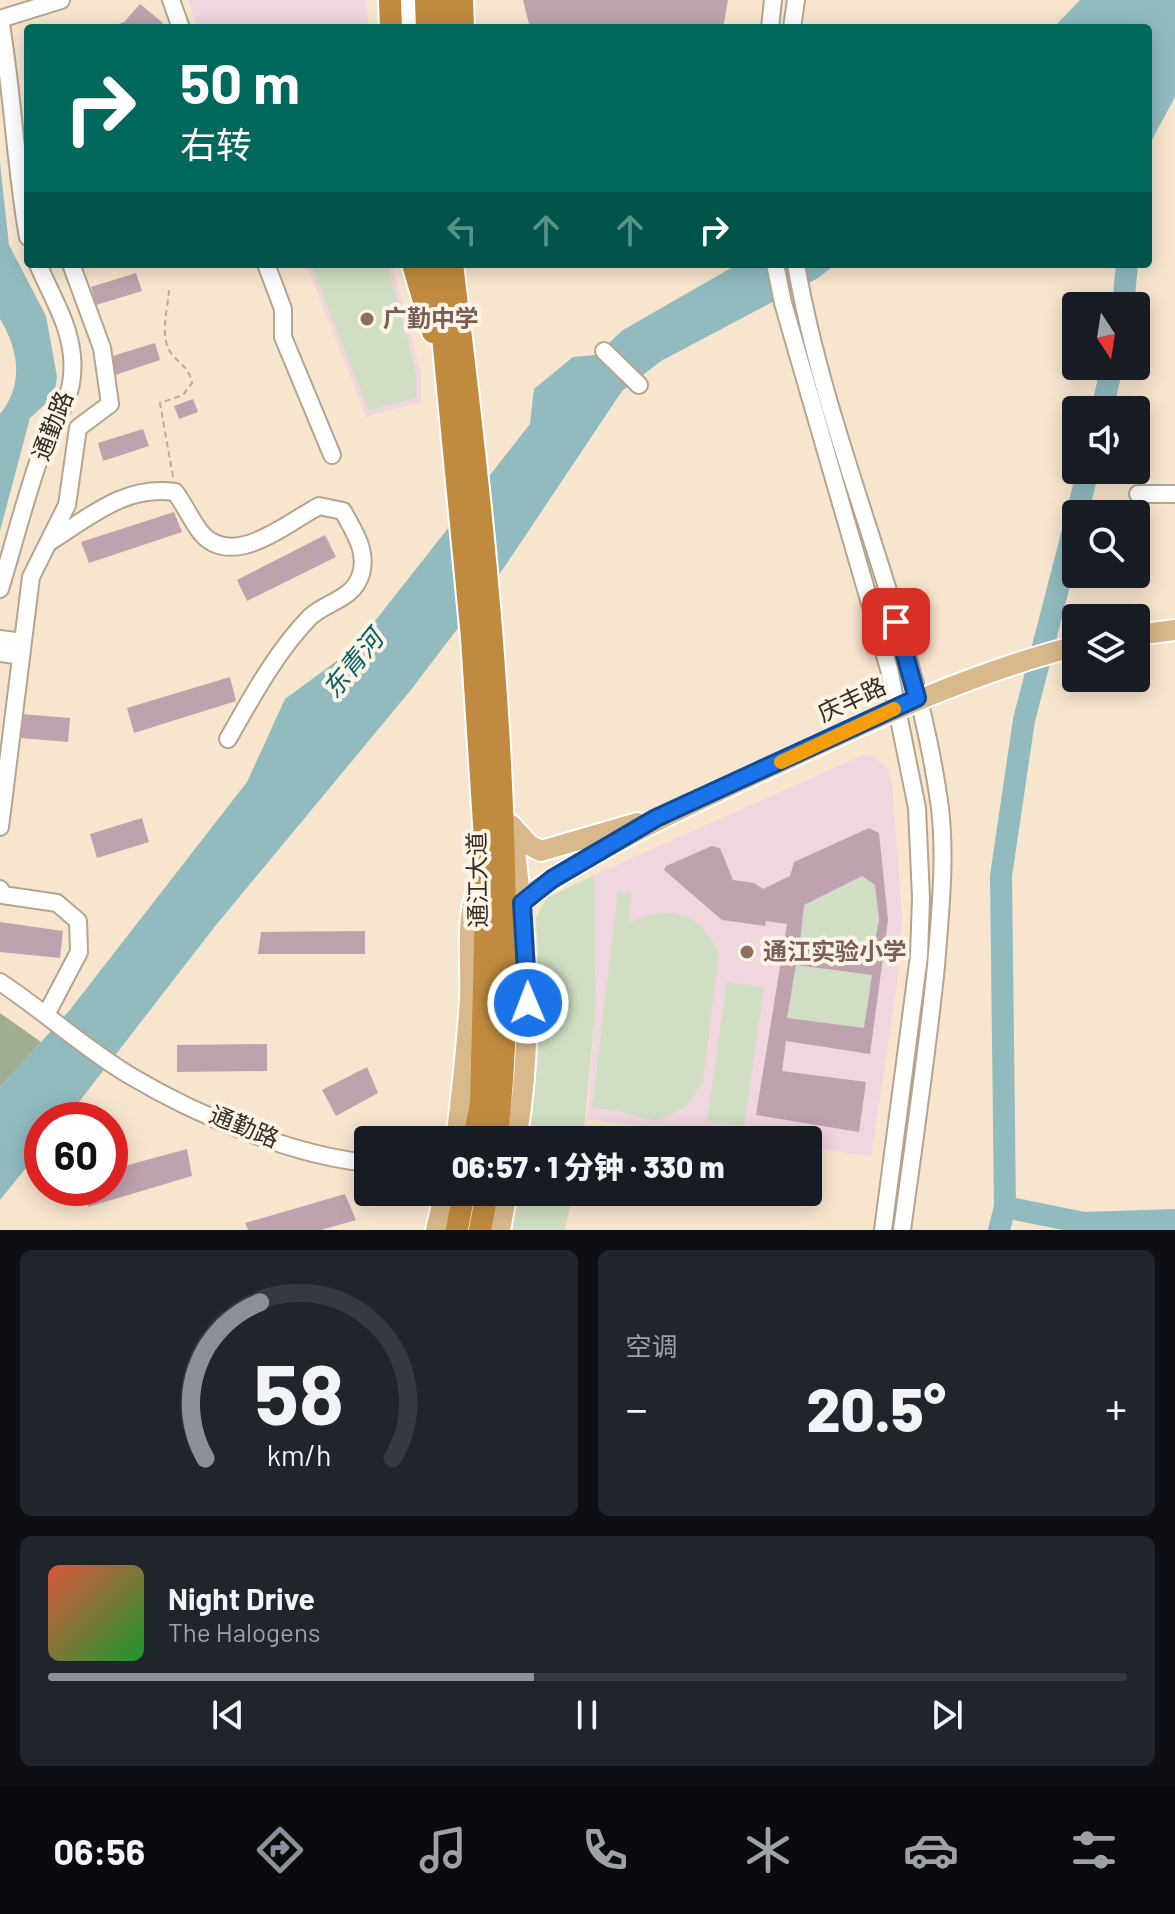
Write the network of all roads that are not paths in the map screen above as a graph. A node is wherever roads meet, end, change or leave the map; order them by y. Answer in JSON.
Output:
{"nodes":[{"id":1,"x":61,"y":0,"type":"edge"},
{"id":2,"x":171,"y":0,"type":"edge"},
{"id":3,"x":390,"y":0,"type":"edge"},
{"id":4,"x":410,"y":0,"type":"edge"},
{"id":5,"x":426,"y":0,"type":"edge"},
{"id":6,"x":444,"y":0,"type":"edge"},
{"id":7,"x":462,"y":0,"type":"edge"},
{"id":8,"x":773,"y":0,"type":"edge"},
{"id":9,"x":796,"y":0,"type":"edge"},
{"id":10,"x":0,"y":19,"type":"edge"},
{"id":11,"x":180,"y":24,"type":"edge"},
{"id":12,"x":391,"y":24,"type":"edge"},
{"id":13,"x":411,"y":24,"type":"edge"},
{"id":14,"x":427,"y":24,"type":"edge"},
{"id":15,"x":445,"y":24,"type":"edge"},
{"id":16,"x":463,"y":24,"type":"edge"},
{"id":17,"x":770,"y":24,"type":"edge"},
{"id":18,"x":793,"y":24,"type":"edge"},
{"id":19,"x":21,"y":117,"type":"edge"},
{"id":20,"x":24,"y":209,"type":"edge"},
{"id":21,"x":40,"y":268,"type":"edge"},
{"id":22,"x":72,"y":268,"type":"edge"},
{"id":23,"x":268,"y":268,"type":"edge"},
{"id":24,"x":414,"y":268,"type":"edge"},
{"id":25,"x":422,"y":268,"type":"edge"},
{"id":26,"x":436,"y":268,"type":"edge"},
{"id":27,"x":452,"y":268,"type":"edge"},
{"id":28,"x":468,"y":268,"type":"edge"},
{"id":29,"x":776,"y":268,"type":"edge"},
{"id":30,"x":797,"y":268,"type":"edge"},
{"id":31,"x":423,"y":302,"type":"junction"},
{"id":32,"x":461,"y":336,"type":"junction"},
{"id":33,"x":604,"y":351,"type":"dead end"},
{"id":34,"x":444,"y":365,"type":"junction"},
{"id":35,"x":639,"y":385,"type":"dead end"},
{"id":36,"x":332,"y":455,"type":"dead end"},
{"id":37,"x":1138,"y":494,"type":"dead end"},
{"id":38,"x":1175,"y":494,"type":"edge"},
{"id":39,"x":51,"y":541,"type":"junction"},
{"id":40,"x":0,"y":589,"type":"edge"},
{"id":41,"x":1175,"y":630,"type":"edge"},
{"id":42,"x":1150,"y":633,"type":"edge"},
{"id":43,"x":0,"y":639,"type":"edge"},
{"id":44,"x":22,"y":649,"type":"junction"},
{"id":45,"x":1062,"y":650,"type":"edge"},
{"id":46,"x":0,"y":653,"type":"edge"},
{"id":47,"x":917,"y":698,"type":"junction"},
{"id":48,"x":898,"y":707,"type":"junction"},
{"id":49,"x":228,"y":739,"type":"dead end"},
{"id":50,"x":507,"y":817,"type":"junction"},
{"id":51,"x":656,"y":818,"type":"junction"},
{"id":52,"x":0,"y":827,"type":"edge"},
{"id":53,"x":487,"y":870,"type":"junction"},
{"id":54,"x":0,"y":889,"type":"edge"},
{"id":55,"x":522,"y":903,"type":"junction"},
{"id":56,"x":506,"y":942,"type":"junction"},
{"id":57,"x":0,"y":982,"type":"edge"},
{"id":58,"x":47,"y":1013,"type":"junction"},
{"id":59,"x":457,"y":1126,"type":"edge"},
{"id":60,"x":477,"y":1126,"type":"edge"},
{"id":61,"x":498,"y":1126,"type":"edge"},
{"id":62,"x":518,"y":1126,"type":"edge"},
{"id":63,"x":354,"y":1160,"type":"edge"},
{"id":64,"x":442,"y":1206,"type":"edge"},
{"id":65,"x":461,"y":1206,"type":"edge"},
{"id":66,"x":484,"y":1206,"type":"edge"},
{"id":67,"x":504,"y":1206,"type":"edge"},
{"id":68,"x":436,"y":1230,"type":"edge"},
{"id":69,"x":457,"y":1230,"type":"edge"},
{"id":70,"x":480,"y":1230,"type":"edge"},
{"id":71,"x":500,"y":1230,"type":"edge"},
{"id":72,"x":883,"y":1230,"type":"edge"},
{"id":73,"x":902,"y":1230,"type":"edge"}],
"edges":[{"from":1,"to":10,"type":"street"},
{"from":2,"to":11,"type":"street"},
{"from":3,"to":12,"type":"highway"},
{"from":4,"to":13,"type":"street"},
{"from":5,"to":14,"type":"highway"},
{"from":6,"to":15,"type":"highway"},
{"from":7,"to":16,"type":"highway"},
{"from":8,"to":17,"type":"street"},
{"from":9,"to":18,"type":"street"},
{"from":10,"to":19,"type":"street"},
{"from":19,"to":20,"type":"street"},
{"from":21,"to":40,"type":"street","name":"通勤路"},
{"from":22,"to":39,"type":"street"},
{"from":23,"to":36,"type":"street"},
{"from":24,"to":31,"type":"highway"},
{"from":25,"to":31,"type":"street"},
{"from":26,"to":34,"type":"highway"},
{"from":27,"to":32,"type":"highway"},
{"from":28,"to":32,"type":"highway"},
{"from":29,"to":48,"type":"street"},
{"from":30,"to":47,"type":"street"},
{"from":31,"to":34,"type":"highway"},
{"from":32,"to":50,"type":"highway","name":"通江大道"},
{"from":33,"to":35,"type":"street"},
{"from":34,"to":53,"type":"highway","name":"通江大道"},
{"from":37,"to":38,"type":"street"},
{"from":39,"to":44,"type":"street"},
{"from":39,"to":49,"type":"street"},
{"from":41,"to":42,"type":"main road"},
{"from":43,"to":44,"type":"street"},
{"from":44,"to":46,"type":"street"},
{"from":44,"to":52,"type":"street"},
{"from":45,"to":47,"type":"main road","name":"庆丰路"},
{"from":47,"to":48,"type":"main road","name":"庆丰路"},
{"from":47,"to":73,"type":"street"},
{"from":48,"to":51,"type":"main road","name":"庆丰路"},
{"from":48,"to":72,"type":"street"},
{"from":50,"to":51,"type":"main road"},
{"from":50,"to":55,"type":"main road"},
{"from":50,"to":56,"type":"highway","name":"通江大道"},
{"from":51,"to":55,"type":"main road"},
{"from":53,"to":59,"type":"main road"},
{"from":53,"to":60,"type":"highway","name":"通江大道"},
{"from":54,"to":58,"type":"street"},
{"from":55,"to":56,"type":"main road"},
{"from":55,"to":62,"type":"main road"},
{"from":56,"to":61,"type":"highway","name":"通江大道"},
{"from":57,"to":58,"type":"street"},
{"from":58,"to":63,"type":"street","name":"通勤路"},
{"from":64,"to":68,"type":"main road"},
{"from":65,"to":69,"type":"highway"},
{"from":66,"to":70,"type":"highway"},
{"from":67,"to":71,"type":"main road"}]}
